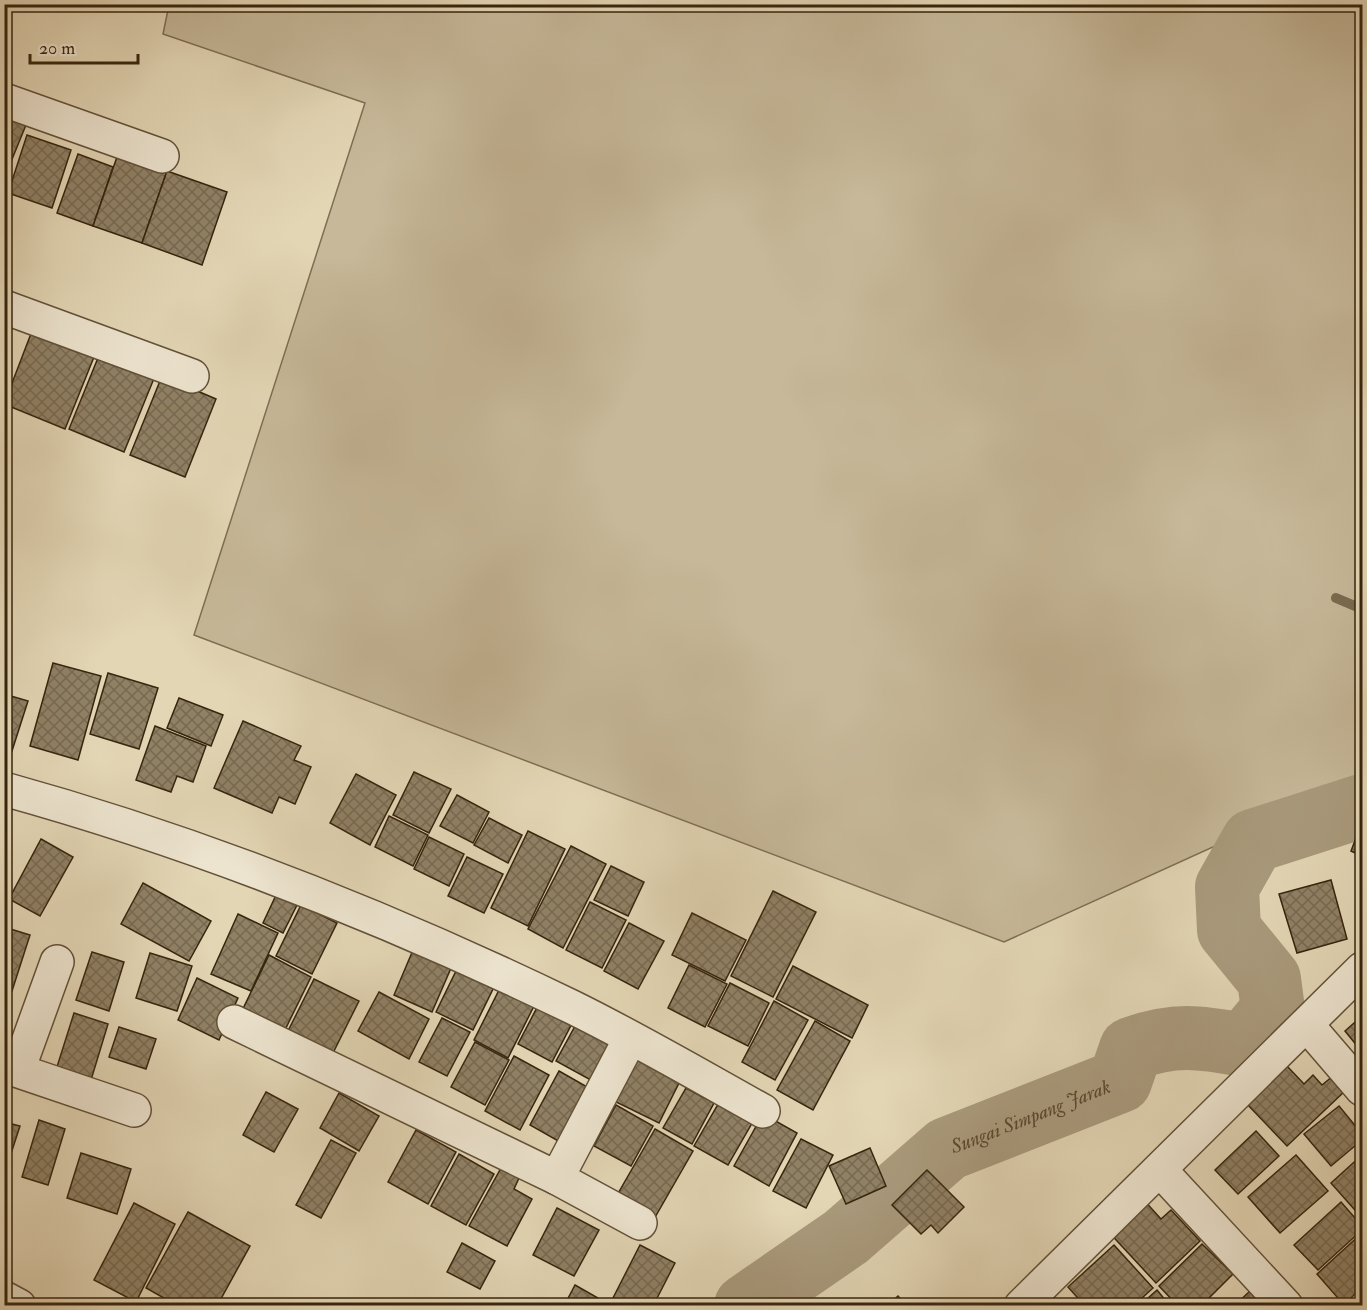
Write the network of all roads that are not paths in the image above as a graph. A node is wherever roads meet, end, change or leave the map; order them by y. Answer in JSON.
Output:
{"nodes":[{"id":1,"x":4,"y":100,"type":"edge"},
{"id":2,"x":162,"y":156,"type":"dead end"},
{"id":3,"x":4,"y":307,"type":"edge"},
{"id":4,"x":192,"y":376,"type":"dead end"},
{"id":5,"x":4,"y":789,"type":"edge"},
{"id":6,"x":57,"y":962,"type":"dead end"},
{"id":7,"x":1362,"y":969,"type":"edge"},
{"id":8,"x":234,"y":1022,"type":"dead end"},
{"id":9,"x":1307,"y":1025,"type":"junction"},
{"id":10,"x":630,"y":1039,"type":"junction"},
{"id":11,"x":11,"y":1068,"type":"edge"},
{"id":12,"x":1362,"y":1089,"type":"edge"},
{"id":13,"x":134,"y":1110,"type":"dead end"},
{"id":14,"x":764,"y":1111,"type":"dead end"},
{"id":15,"x":1160,"y":1170,"type":"junction"},
{"id":16,"x":557,"y":1178,"type":"junction"},
{"id":17,"x":640,"y":1223,"type":"dead end"},
{"id":18,"x":4,"y":1298,"type":"edge"},
{"id":19,"x":1028,"y":1303,"type":"edge"},
{"id":20,"x":19,"y":1305,"type":"edge"},
{"id":21,"x":1286,"y":1305,"type":"edge"}],
"edges":[{"from":1,"to":2,"type":"street"},
{"from":3,"to":4,"type":"street"},
{"from":5,"to":10,"type":"street"},
{"from":6,"to":11,"type":"street"},
{"from":7,"to":9,"type":"street"},
{"from":8,"to":16,"type":"street"},
{"from":9,"to":12,"type":"street"},
{"from":9,"to":15,"type":"street"},
{"from":10,"to":14,"type":"street"},
{"from":10,"to":16,"type":"street"},
{"from":11,"to":13,"type":"street"},
{"from":15,"to":19,"type":"street"},
{"from":15,"to":21,"type":"street"},
{"from":16,"to":17,"type":"street"},
{"from":18,"to":20,"type":"street"}]}
